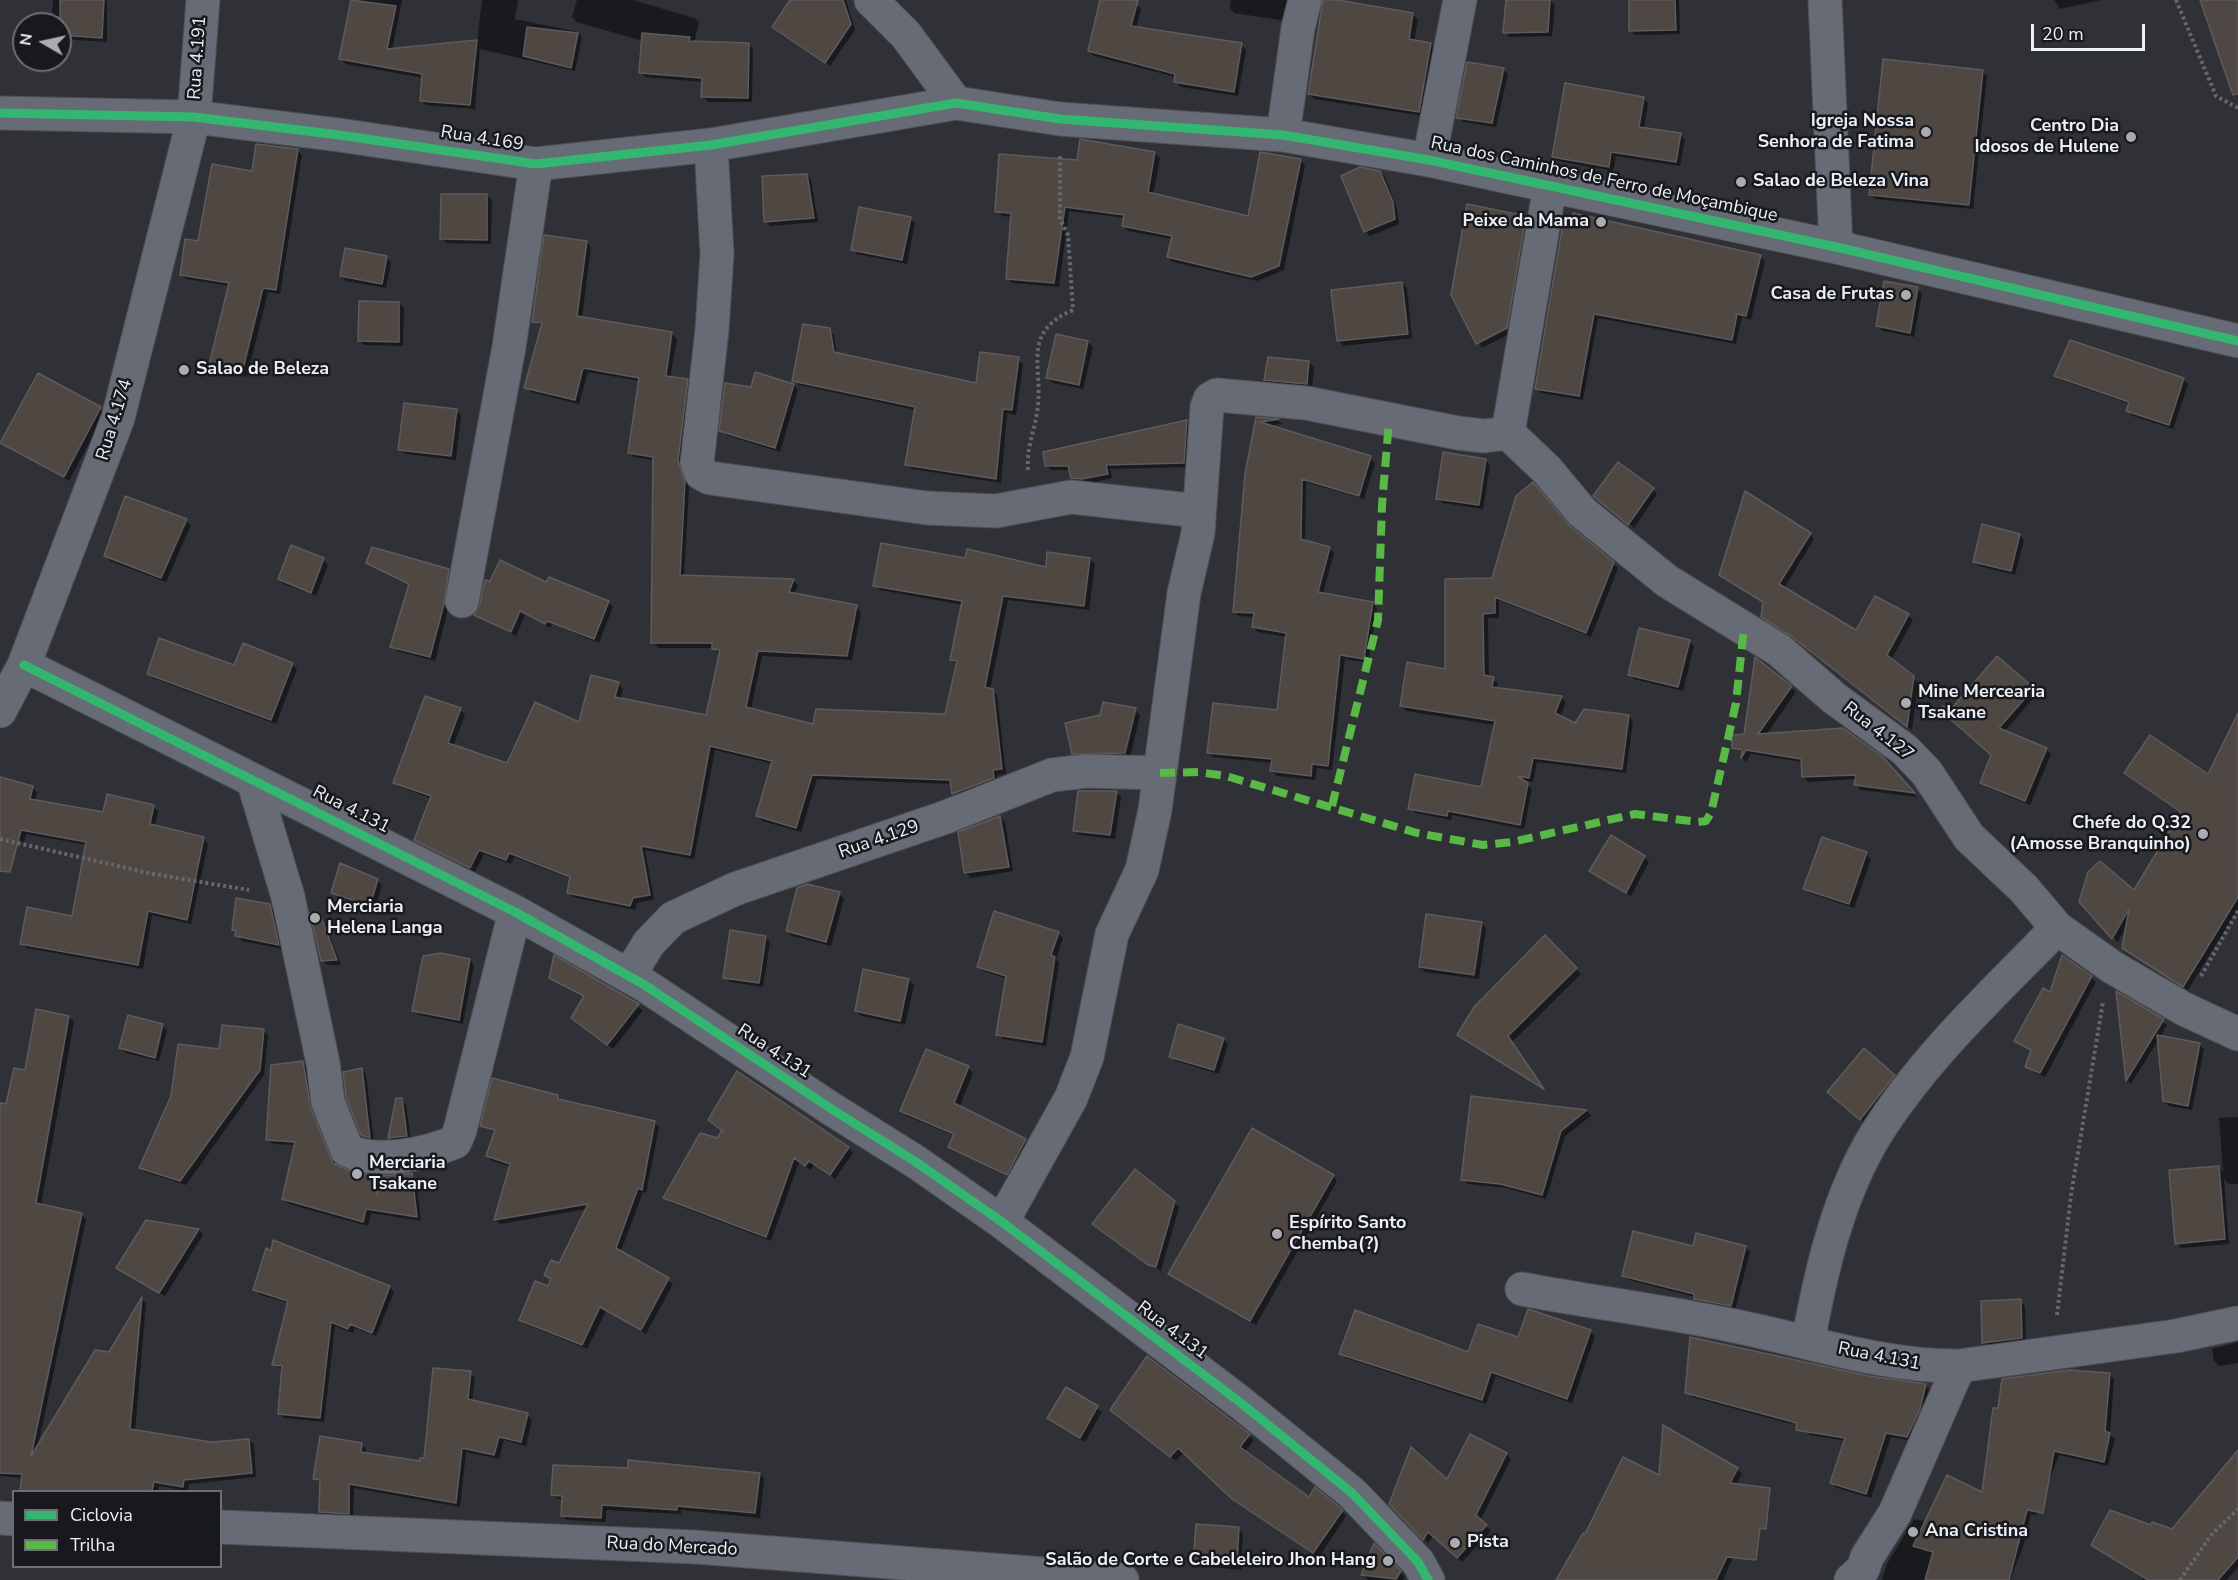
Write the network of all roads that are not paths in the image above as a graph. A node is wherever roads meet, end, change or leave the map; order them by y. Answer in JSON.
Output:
{"nodes":[{"id":1,"x":203,"y":0,"type":"edge"},
{"id":2,"x":871,"y":0,"type":"edge"},
{"id":3,"x":1305,"y":0,"type":"edge"},
{"id":4,"x":1460,"y":0,"type":"edge"},
{"id":5,"x":1825,"y":0,"type":"edge"},
{"id":6,"x":956,"y":103,"type":"junction"},
{"id":7,"x":0,"y":113,"type":"edge"},
{"id":8,"x":194,"y":117,"type":"junction"},
{"id":9,"x":1282,"y":135,"type":"junction"},
{"id":10,"x":711,"y":145,"type":"junction"},
{"id":11,"x":1429,"y":160,"type":"junction"},
{"id":12,"x":536,"y":164,"type":"junction"},
{"id":13,"x":1550,"y":186,"type":"junction"},
{"id":14,"x":1836,"y":247,"type":"junction"},
{"id":15,"x":2238,"y":341,"type":"edge"},
{"id":16,"x":1508,"y":432,"type":"junction"},
{"id":17,"x":1199,"y":511,"type":"junction"},
{"id":18,"x":462,"y":601,"type":"dead end"},
{"id":19,"x":24,"y":664,"type":"junction"},
{"id":20,"x":0,"y":711,"type":"edge"},
{"id":21,"x":1160,"y":773,"type":"junction"},
{"id":22,"x":253,"y":780,"type":"junction"},
{"id":23,"x":515,"y":912,"type":"junction"},
{"id":24,"x":2057,"y":928,"type":"junction"},
{"id":25,"x":629,"y":975,"type":"junction"},
{"id":26,"x":2238,"y":1034,"type":"edge"},
{"id":27,"x":1002,"y":1222,"type":"junction"},
{"id":28,"x":1522,"y":1289,"type":"dead end"},
{"id":29,"x":2238,"y":1323,"type":"edge"},
{"id":30,"x":1808,"y":1342,"type":"junction"},
{"id":31,"x":1959,"y":1366,"type":"junction"},
{"id":32,"x":222,"y":1527,"type":"edge"},
{"id":33,"x":1122,"y":1580,"type":"edge"},
{"id":34,"x":1428,"y":1580,"type":"edge"},
{"id":35,"x":1851,"y":1580,"type":"edge"}],
"edges":[{"from":1,"to":8,"type":"street","name":"Rua 4.191"},
{"from":2,"to":6,"type":"street"},
{"from":3,"to":9,"type":"street"},
{"from":4,"to":11,"type":"street"},
{"from":5,"to":14,"type":"street"},
{"from":6,"to":9,"type":"street","name":"Rua dos Caminhos de Ferro de Moçambique"},
{"from":6,"to":10,"type":"street","name":"Rua 4.169"},
{"from":7,"to":8,"type":"street","name":"Rua 4.169"},
{"from":8,"to":12,"type":"street","name":"Rua 4.169"},
{"from":8,"to":19,"type":"street","name":"Rua 4.174"},
{"from":9,"to":11,"type":"street","name":"Rua dos Caminhos de Ferro de Moçambique"},
{"from":10,"to":12,"type":"street","name":"Rua 4.169"},
{"from":10,"to":17,"type":"street"},
{"from":11,"to":13,"type":"street","name":"Rua dos Caminhos de Ferro de Moçambique"},
{"from":12,"to":18,"type":"street"},
{"from":13,"to":14,"type":"street","name":"Rua dos Caminhos de Ferro de Moçambique"},
{"from":13,"to":16,"type":"street"},
{"from":14,"to":15,"type":"street","name":"Rua dos Caminhos de Ferro de Moçambique"},
{"from":16,"to":17,"type":"street"},
{"from":16,"to":24,"type":"street","name":"Rua 4.127"},
{"from":17,"to":21,"type":"street"},
{"from":19,"to":20,"type":"street","name":"Rua 4.174"},
{"from":19,"to":22,"type":"street","name":"Rua 4.131"},
{"from":21,"to":25,"type":"street","name":"Rua 4.129"},
{"from":21,"to":27,"type":"street"},
{"from":22,"to":23,"type":"street","name":"Rua 4.131"},
{"from":22,"to":23,"type":"street"},
{"from":23,"to":25,"type":"street","name":"Rua 4.131"},
{"from":24,"to":26,"type":"street","name":"Rua 4.127"},
{"from":24,"to":30,"type":"street"},
{"from":25,"to":27,"type":"street","name":"Rua 4.131"},
{"from":27,"to":34,"type":"street","name":"Rua 4.131"},
{"from":28,"to":30,"type":"street","name":"Rua 4.131"},
{"from":29,"to":31,"type":"street","name":"Rua 4.131"},
{"from":30,"to":31,"type":"street","name":"Rua 4.131"},
{"from":31,"to":35,"type":"street"},
{"from":32,"to":33,"type":"street","name":"Rua do Mercado"}]}
